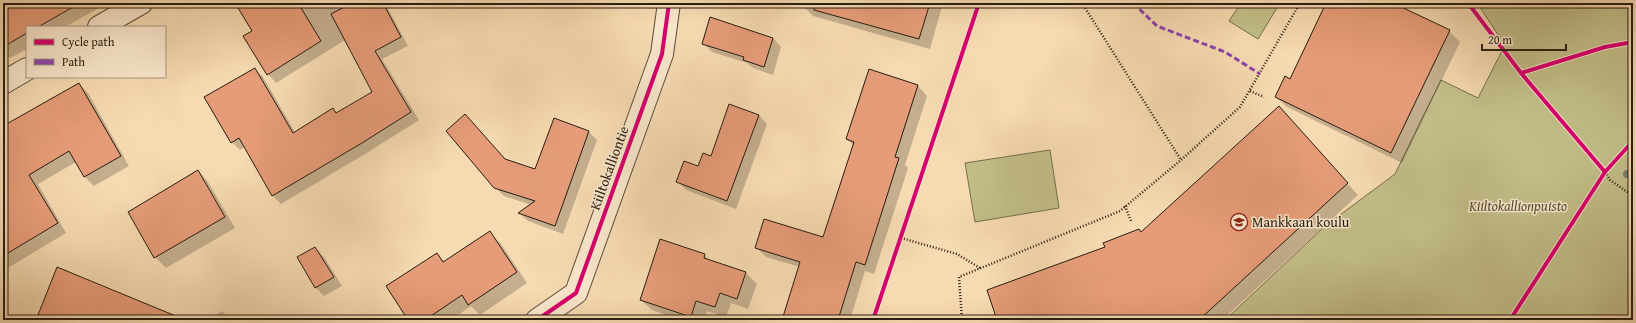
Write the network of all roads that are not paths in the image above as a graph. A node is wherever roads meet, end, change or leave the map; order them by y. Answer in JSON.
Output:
{"nodes":[{"id":1,"x":141,"y":3,"type":"edge"},
{"id":2,"x":669,"y":3,"type":"edge"},
{"id":3,"x":102,"y":26,"type":"edge"},
{"id":4,"x":26,"y":70,"type":"edge"},
{"id":5,"x":3,"y":83,"type":"edge"},
{"id":6,"x":537,"y":320,"type":"edge"}],
"edges":[{"from":1,"to":3,"type":"street"},
{"from":2,"to":6,"type":"street","name":"Kiiltokalliontie"},
{"from":4,"to":5,"type":"street"}]}
